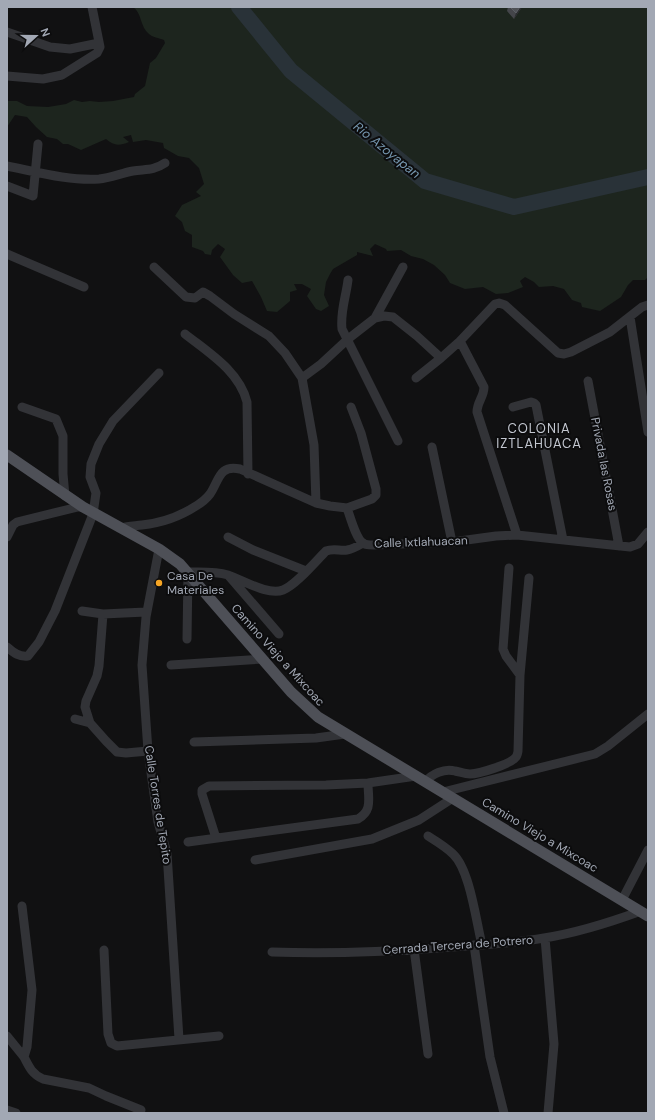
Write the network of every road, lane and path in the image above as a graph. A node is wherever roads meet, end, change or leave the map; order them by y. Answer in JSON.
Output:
{"nodes":[{"id":1,"x":92,"y":7,"type":"edge"},
{"id":2,"x":7,"y":32,"type":"edge"},
{"id":3,"x":99,"y":43,"type":"junction"},
{"id":4,"x":7,"y":76,"type":"edge"},
{"id":5,"x":38,"y":144,"type":"dead end"},
{"id":6,"x":165,"y":163,"type":"dead end"},
{"id":7,"x":7,"y":166,"type":"edge"},
{"id":8,"x":36,"y":172,"type":"junction"},
{"id":9,"x":7,"y":186,"type":"edge"},
{"id":10,"x":7,"y":254,"type":"edge"},
{"id":11,"x":154,"y":266,"type":"dead end"},
{"id":12,"x":403,"y":267,"type":"dead end"},
{"id":13,"x":348,"y":280,"type":"dead end"},
{"id":14,"x":84,"y":287,"type":"dead end"},
{"id":15,"x":648,"y":305,"type":"edge"},
{"id":16,"x":630,"y":317,"type":"junction"},
{"id":17,"x":376,"y":318,"type":"junction"},
{"id":18,"x":185,"y":334,"type":"dead end"},
{"id":19,"x":348,"y":339,"type":"junction"},
{"id":20,"x":460,"y":341,"type":"junction"},
{"id":21,"x":441,"y":358,"type":"junction"},
{"id":22,"x":159,"y":373,"type":"dead end"},
{"id":23,"x":302,"y":378,"type":"junction"},
{"id":24,"x":416,"y":378,"type":"dead end"},
{"id":25,"x":588,"y":381,"type":"dead end"},
{"id":26,"x":22,"y":407,"type":"dead end"},
{"id":27,"x":351,"y":407,"type":"dead end"},
{"id":28,"x":513,"y":407,"type":"dead end"},
{"id":29,"x":648,"y":432,"type":"edge"},
{"id":30,"x":398,"y":441,"type":"dead end"},
{"id":31,"x":432,"y":447,"type":"dead end"},
{"id":32,"x":7,"y":455,"type":"edge"},
{"id":33,"x":248,"y":474,"type":"junction"},
{"id":34,"x":65,"y":496,"type":"junction"},
{"id":35,"x":316,"y":503,"type":"junction"},
{"id":36,"x":83,"y":507,"type":"junction"},
{"id":37,"x":347,"y":508,"type":"junction"},
{"id":38,"x":93,"y":514,"type":"junction"},
{"id":39,"x":121,"y":528,"type":"junction"},
{"id":40,"x":648,"y":532,"type":"edge"},
{"id":41,"x":517,"y":535,"type":"junction"},
{"id":42,"x":7,"y":537,"type":"edge"},
{"id":43,"x":228,"y":537,"type":"dead end"},
{"id":44,"x":563,"y":540,"type":"junction"},
{"id":45,"x":452,"y":542,"type":"junction"},
{"id":46,"x":363,"y":543,"type":"junction"},
{"id":47,"x":619,"y":546,"type":"junction"},
{"id":48,"x":159,"y":549,"type":"junction"},
{"id":49,"x":509,"y":568,"type":"dead end"},
{"id":50,"x":306,"y":571,"type":"junction"},
{"id":51,"x":188,"y":572,"type":"junction"},
{"id":52,"x":228,"y":575,"type":"junction"},
{"id":53,"x":529,"y":578,"type":"dead end"},
{"id":54,"x":82,"y":611,"type":"dead end"},
{"id":55,"x":146,"y":612,"type":"junction"},
{"id":56,"x":103,"y":614,"type":"junction"},
{"id":57,"x":279,"y":634,"type":"dead end"},
{"id":58,"x":186,"y":639,"type":"dead end"},
{"id":59,"x":7,"y":647,"type":"edge"},
{"id":60,"x":262,"y":659,"type":"junction"},
{"id":61,"x":171,"y":665,"type":"dead end"},
{"id":62,"x":520,"y":675,"type":"junction"},
{"id":63,"x":648,"y":714,"type":"edge"},
{"id":64,"x":75,"y":719,"type":"dead end"},
{"id":65,"x":90,"y":723,"type":"junction"},
{"id":66,"x":345,"y":734,"type":"junction"},
{"id":67,"x":194,"y":742,"type":"dead end"},
{"id":68,"x":148,"y":751,"type":"junction"},
{"id":69,"x":421,"y":779,"type":"junction"},
{"id":70,"x":368,"y":783,"type":"junction"},
{"id":71,"x":442,"y":792,"type":"junction"},
{"id":72,"x":453,"y":798,"type":"junction"},
{"id":73,"x":428,"y":836,"type":"dead end"},
{"id":74,"x":216,"y":838,"type":"junction"},
{"id":75,"x":188,"y":842,"type":"dead end"},
{"id":76,"x":648,"y":850,"type":"edge"},
{"id":77,"x":255,"y":860,"type":"dead end"},
{"id":78,"x":622,"y":900,"type":"junction"},
{"id":79,"x":22,"y":906,"type":"dead end"},
{"id":80,"x":644,"y":914,"type":"edge"},
{"id":81,"x":545,"y":938,"type":"junction"},
{"id":82,"x":478,"y":945,"type":"junction"},
{"id":83,"x":414,"y":949,"type":"junction"},
{"id":84,"x":104,"y":950,"type":"dead end"},
{"id":85,"x":272,"y":952,"type":"dead end"},
{"id":86,"x":7,"y":1036,"type":"edge"},
{"id":87,"x":219,"y":1036,"type":"dead end"},
{"id":88,"x":179,"y":1039,"type":"junction"},
{"id":89,"x":428,"y":1054,"type":"dead end"},
{"id":90,"x":24,"y":1057,"type":"junction"},
{"id":91,"x":7,"y":1110,"type":"edge"},
{"id":92,"x":142,"y":1110,"type":"dead end"},
{"id":93,"x":16,"y":1113,"type":"edge"},
{"id":94,"x":504,"y":1113,"type":"edge"},
{"id":95,"x":548,"y":1113,"type":"edge"}],
"edges":[{"from":1,"to":3,"type":"street"},
{"from":2,"to":3,"type":"street"},
{"from":3,"to":4,"type":"street"},
{"from":5,"to":8,"type":"street"},
{"from":6,"to":8,"type":"street"},
{"from":7,"to":8,"type":"street"},
{"from":8,"to":9,"type":"street"},
{"from":10,"to":14,"type":"street"},
{"from":11,"to":23,"type":"street"},
{"from":12,"to":17,"type":"street"},
{"from":13,"to":19,"type":"street"},
{"from":15,"to":16,"type":"street"},
{"from":16,"to":20,"type":"street"},
{"from":16,"to":29,"type":"street"},
{"from":17,"to":19,"type":"street"},
{"from":17,"to":21,"type":"street"},
{"from":18,"to":33,"type":"street"},
{"from":19,"to":23,"type":"street"},
{"from":19,"to":30,"type":"street"},
{"from":20,"to":21,"type":"street"},
{"from":20,"to":41,"type":"street"},
{"from":21,"to":24,"type":"street"},
{"from":22,"to":38,"type":"street"},
{"from":23,"to":35,"type":"street"},
{"from":25,"to":47,"type":"street","name":"Privada las Rosas"},
{"from":26,"to":34,"type":"street"},
{"from":27,"to":37,"type":"street"},
{"from":28,"to":44,"type":"street"},
{"from":31,"to":45,"type":"street"},
{"from":32,"to":34,"type":"main road","name":"Camino Viejo a Mixcoac"},
{"from":33,"to":35,"type":"street"},
{"from":33,"to":39,"type":"street"},
{"from":34,"to":36,"type":"main road","name":"Camino Viejo a Mixcoac"},
{"from":35,"to":37,"type":"street"},
{"from":36,"to":38,"type":"main road","name":"Camino Viejo a Mixcoac"},
{"from":36,"to":42,"type":"street"},
{"from":37,"to":46,"type":"street","name":"Calle Ixtlahuacan"},
{"from":38,"to":39,"type":"main road","name":"Camino Viejo a Mixcoac"},
{"from":38,"to":59,"type":"street"},
{"from":39,"to":48,"type":"main road","name":"Camino Viejo a Mixcoac"},
{"from":40,"to":47,"type":"street","name":"Calle Ixtlahuacan"},
{"from":41,"to":44,"type":"street","name":"Calle Ixtlahuacan"},
{"from":41,"to":45,"type":"street","name":"Calle Ixtlahuacan"},
{"from":43,"to":50,"type":"street"},
{"from":44,"to":47,"type":"street","name":"Calle Ixtlahuacan"},
{"from":45,"to":46,"type":"street","name":"Calle Ixtlahuacan"},
{"from":46,"to":50,"type":"street"},
{"from":48,"to":51,"type":"main road","name":"Camino Viejo a Mixcoac"},
{"from":48,"to":55,"type":"street","name":"Calle Torres de Tepito"},
{"from":49,"to":62,"type":"street"},
{"from":50,"to":52,"type":"street"},
{"from":51,"to":52,"type":"street"},
{"from":51,"to":58,"type":"street"},
{"from":51,"to":60,"type":"main road","name":"Camino Viejo a Mixcoac"},
{"from":52,"to":57,"type":"street"},
{"from":53,"to":62,"type":"street"},
{"from":54,"to":56,"type":"street"},
{"from":55,"to":56,"type":"street"},
{"from":55,"to":68,"type":"street","name":"Calle Torres de Tepito"},
{"from":56,"to":65,"type":"street"},
{"from":60,"to":61,"type":"street"},
{"from":60,"to":66,"type":"main road","name":"Camino Viejo a Mixcoac"},
{"from":62,"to":69,"type":"street"},
{"from":63,"to":71,"type":"street"},
{"from":64,"to":65,"type":"street"},
{"from":65,"to":68,"type":"street"},
{"from":66,"to":67,"type":"street"},
{"from":66,"to":69,"type":"main road","name":"Camino Viejo a Mixcoac"},
{"from":68,"to":88,"type":"street","name":"Calle Torres de Tepito"},
{"from":69,"to":70,"type":"street"},
{"from":69,"to":71,"type":"main road","name":"Camino Viejo a Mixcoac"},
{"from":70,"to":74,"type":"street"},
{"from":70,"to":74,"type":"street"},
{"from":71,"to":72,"type":"main road","name":"Camino Viejo a Mixcoac"},
{"from":72,"to":77,"type":"street"},
{"from":72,"to":78,"type":"main road","name":"Camino Viejo a Mixcoac"},
{"from":73,"to":82,"type":"street"},
{"from":74,"to":75,"type":"street"},
{"from":76,"to":78,"type":"street"},
{"from":78,"to":80,"type":"main road","name":"Camino Viejo a Mixcoac"},
{"from":79,"to":90,"type":"street"},
{"from":80,"to":81,"type":"street","name":"Cerrada Tercera de Potrero"},
{"from":81,"to":82,"type":"street","name":"Cerrada Tercera de Potrero"},
{"from":81,"to":95,"type":"street"},
{"from":82,"to":83,"type":"street","name":"Cerrada Tercera de Potrero"},
{"from":82,"to":94,"type":"street"},
{"from":83,"to":85,"type":"street","name":"Cerrada Tercera de Potrero"},
{"from":83,"to":89,"type":"street"},
{"from":84,"to":88,"type":"street"},
{"from":86,"to":90,"type":"street"},
{"from":87,"to":88,"type":"street"},
{"from":90,"to":92,"type":"street"},
{"from":91,"to":93,"type":"street"}]}
